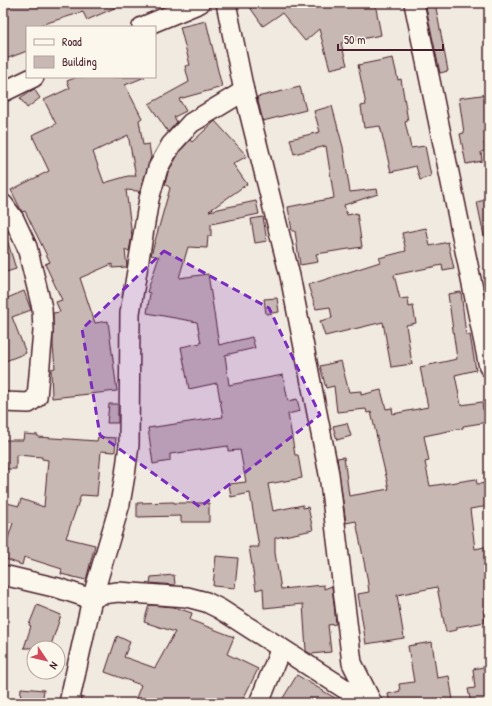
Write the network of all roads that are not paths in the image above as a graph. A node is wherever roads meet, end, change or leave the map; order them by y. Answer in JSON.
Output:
{"nodes":[{"id":1,"x":200,"y":3,"type":"edge"},
{"id":2,"x":226,"y":3,"type":"edge"},
{"id":3,"x":414,"y":3,"type":"edge"},
{"id":4,"x":144,"y":26,"type":"edge"},
{"id":5,"x":32,"y":78,"type":"edge"},
{"id":6,"x":244,"y":91,"type":"junction"},
{"id":7,"x":3,"y":92,"type":"edge"},
{"id":8,"x":3,"y":204,"type":"edge"},
{"id":9,"x":482,"y":302,"type":"edge"},
{"id":10,"x":489,"y":367,"type":"edge"},
{"id":11,"x":3,"y":402,"type":"edge"},
{"id":12,"x":3,"y":575,"type":"edge"},
{"id":13,"x":92,"y":599,"type":"junction"},
{"id":14,"x":281,"y":648,"type":"junction"},
{"id":15,"x":69,"y":703,"type":"edge"},
{"id":16,"x":259,"y":703,"type":"edge"},
{"id":17,"x":367,"y":703,"type":"edge"},
{"id":18,"x":372,"y":703,"type":"edge"}],
"edges":[{"from":1,"to":4,"type":"street"},
{"from":2,"to":6,"type":"street"},
{"from":3,"to":9,"type":"street"},
{"from":5,"to":7,"type":"street"},
{"from":6,"to":13,"type":"street"},
{"from":6,"to":18,"type":"street"},
{"from":8,"to":11,"type":"street"},
{"from":9,"to":10,"type":"street"},
{"from":12,"to":13,"type":"street"},
{"from":13,"to":14,"type":"street"},
{"from":13,"to":15,"type":"street"},
{"from":14,"to":16,"type":"street"},
{"from":14,"to":17,"type":"street"}]}
